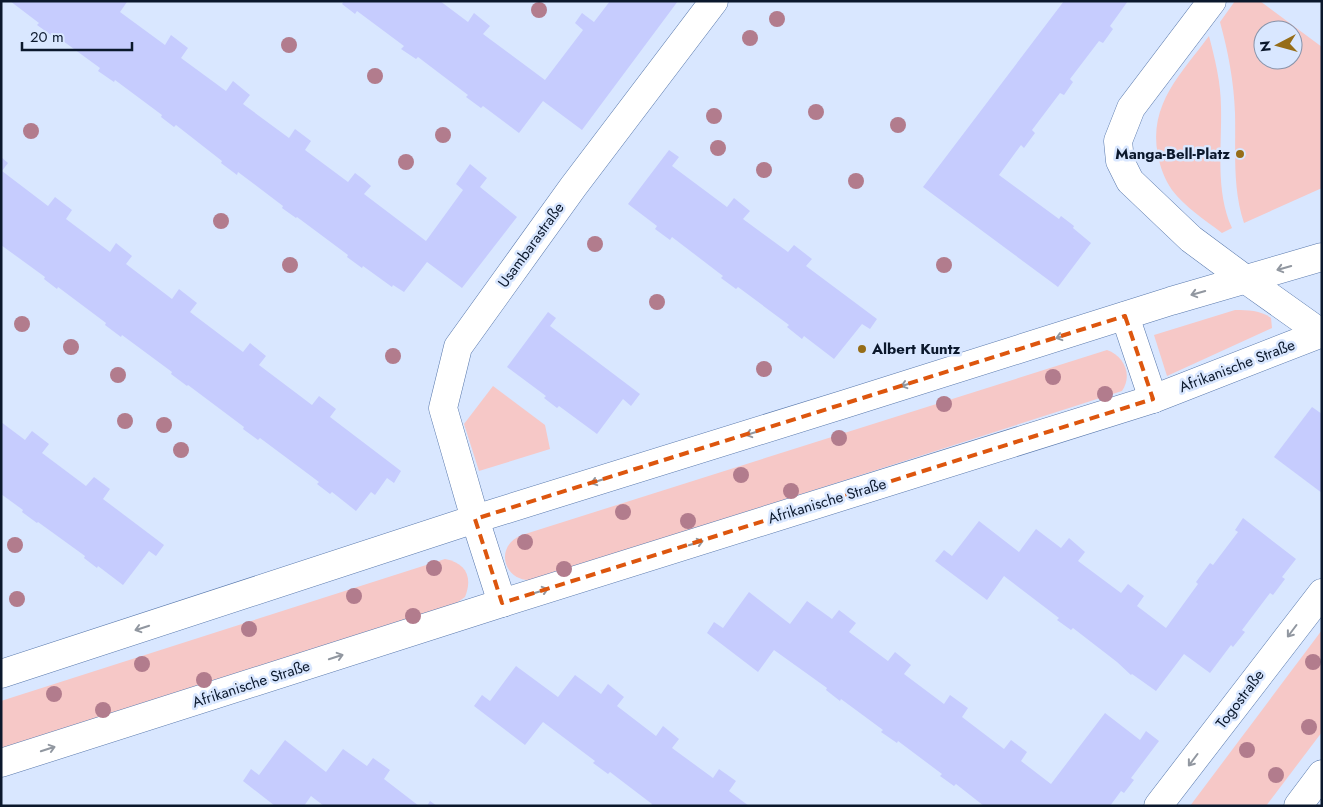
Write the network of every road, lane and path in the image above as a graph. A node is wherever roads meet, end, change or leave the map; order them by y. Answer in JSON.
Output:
{"nodes":[{"id":1,"x":714,"y":1,"type":"edge"},
{"id":2,"x":1212,"y":1,"type":"edge"},
{"id":3,"x":1322,"y":257,"type":"edge"},
{"id":4,"x":1245,"y":279,"type":"junction"},
{"id":5,"x":1125,"y":316,"type":"junction"},
{"id":6,"x":1321,"y":333,"type":"edge"},
{"id":7,"x":1153,"y":399,"type":"junction"},
{"id":8,"x":475,"y":519,"type":"junction"},
{"id":9,"x":1322,"y":593,"type":"edge"},
{"id":10,"x":502,"y":603,"type":"junction"},
{"id":11,"x":1,"y":674,"type":"edge"},
{"id":12,"x":1,"y":763,"type":"edge"},
{"id":13,"x":1322,"y":774,"type":"edge"},
{"id":14,"x":1158,"y":806,"type":"edge"},
{"id":15,"x":1298,"y":806,"type":"edge"}],
"edges":[{"from":1,"to":8,"type":"street","name":"Usambarastraße"},
{"from":2,"to":4,"type":"street"},
{"from":3,"to":4,"type":"street","one_way":true},
{"from":4,"to":5,"type":"street","one_way":true},
{"from":4,"to":6,"type":"street","name":"Afrikanische Straße"},
{"from":5,"to":7,"type":"street"},
{"from":5,"to":8,"type":"street","one_way":true},
{"from":6,"to":7,"type":"street","name":"Afrikanische Straße"},
{"from":10,"to":7,"type":"street","name":"Afrikanische Straße","one_way":true},
{"from":8,"to":10,"type":"street"},
{"from":8,"to":11,"type":"street","one_way":true},
{"from":9,"to":14,"type":"street","name":"Togostraße","one_way":true},
{"from":12,"to":10,"type":"street","name":"Afrikanische Straße","one_way":true},
{"from":13,"to":15,"type":"street"}]}
